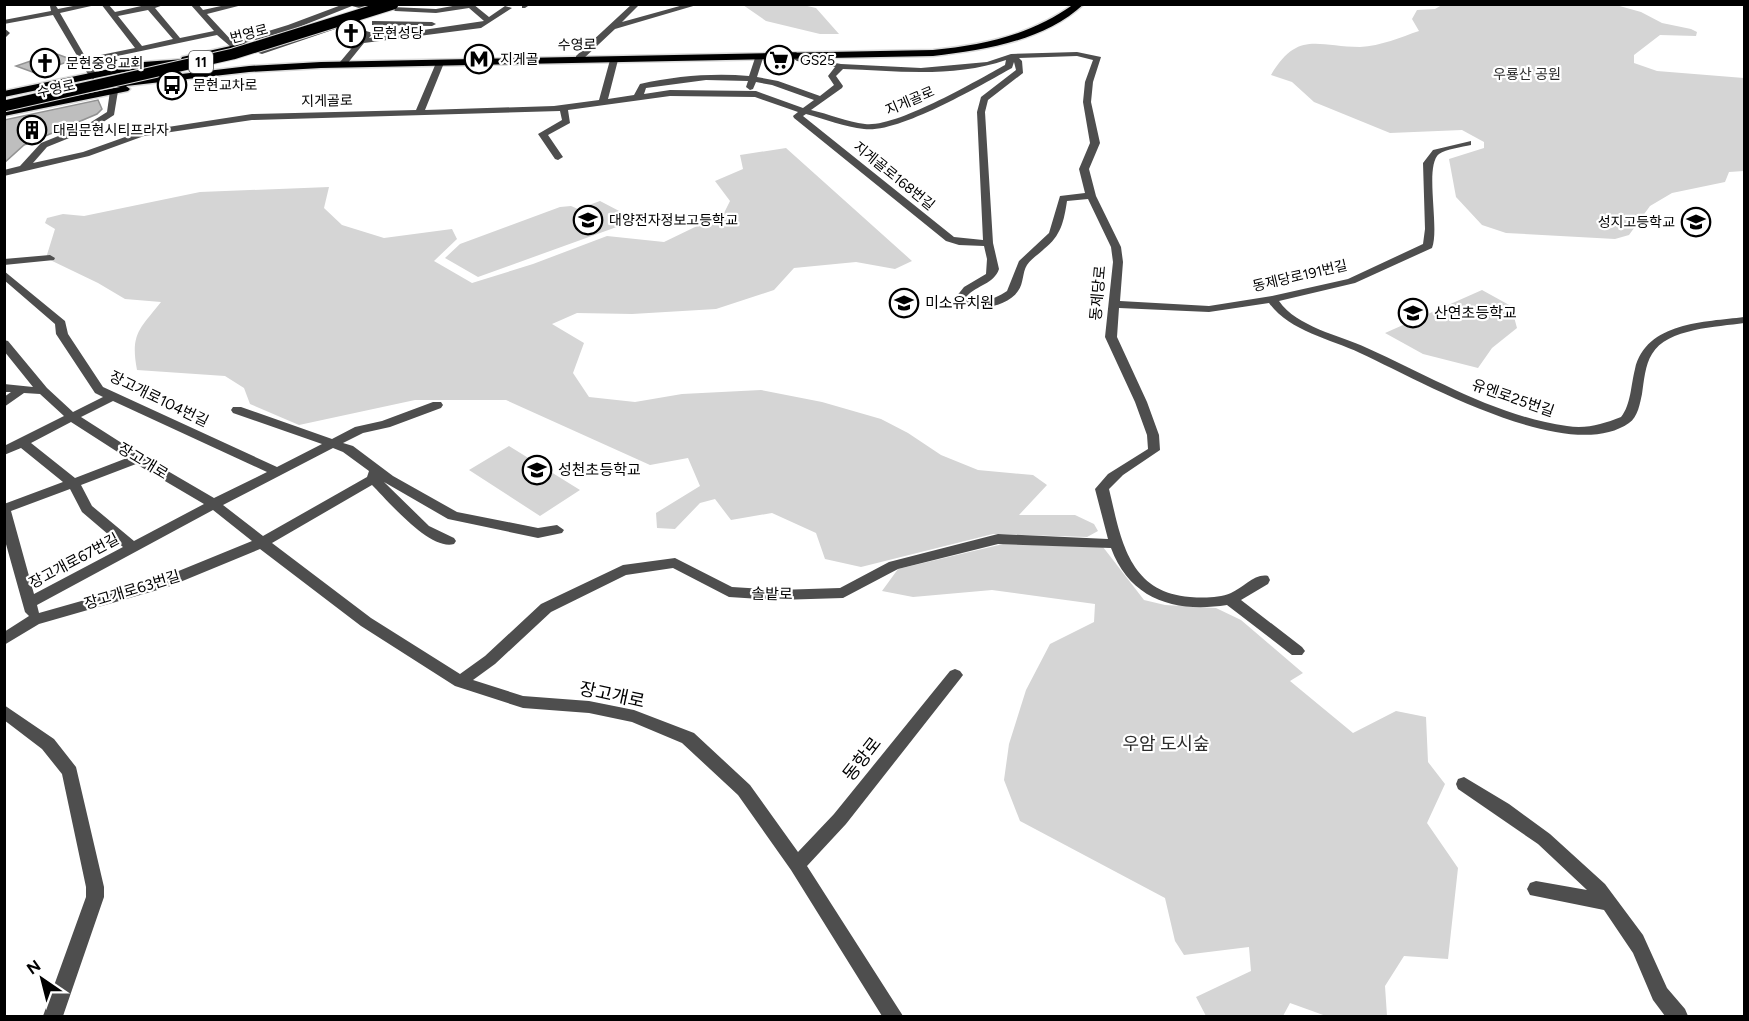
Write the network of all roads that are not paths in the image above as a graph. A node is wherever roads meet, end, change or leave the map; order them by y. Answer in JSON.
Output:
{"nodes":[{"id":1,"x":51,"y":4,"type":"edge"},
{"id":2,"x":97,"y":4,"type":"edge"},
{"id":3,"x":104,"y":4,"type":"edge"},
{"id":4,"x":163,"y":4,"type":"edge"},
{"id":5,"x":193,"y":4,"type":"edge"},
{"id":6,"x":243,"y":4,"type":"edge"},
{"id":7,"x":364,"y":4,"type":"edge"},
{"id":8,"x":409,"y":4,"type":"edge"},
{"id":9,"x":637,"y":4,"type":"edge"},
{"id":10,"x":697,"y":4,"type":"edge"},
{"id":11,"x":790,"y":4,"type":"edge"},
{"id":12,"x":826,"y":4,"type":"edge"},
{"id":13,"x":1072,"y":4,"type":"edge"},
{"id":14,"x":1080,"y":4,"type":"edge"},
{"id":15,"x":469,"y":5,"type":"edge"},
{"id":16,"x":150,"y":7,"type":"junction"},
{"id":17,"x":394,"y":7,"type":"edge"},
{"id":18,"x":508,"y":8,"type":"dead end"},
{"id":19,"x":56,"y":13,"type":"junction"},
{"id":20,"x":202,"y":13,"type":"junction"},
{"id":21,"x":113,"y":15,"type":"junction"},
{"id":22,"x":377,"y":16,"type":"junction"},
{"id":23,"x":4,"y":22,"type":"edge"},
{"id":24,"x":483,"y":25,"type":"junction"},
{"id":25,"x":612,"y":27,"type":"junction"},
{"id":26,"x":445,"y":28,"type":"junction"},
{"id":27,"x":4,"y":30,"type":"edge"},
{"id":28,"x":219,"y":32,"type":"junction"},
{"id":29,"x":4,"y":37,"type":"edge"},
{"id":30,"x":178,"y":40,"type":"junction"},
{"id":31,"x":364,"y":40,"type":"junction"},
{"id":32,"x":140,"y":49,"type":"junction"},
{"id":33,"x":232,"y":56,"type":"junction"},
{"id":34,"x":793,"y":56,"type":"junction"},
{"id":35,"x":1011,"y":56,"type":"junction"},
{"id":36,"x":579,"y":58,"type":"junction"},
{"id":37,"x":759,"y":58,"type":"junction"},
{"id":38,"x":614,"y":60,"type":"junction"},
{"id":39,"x":84,"y":61,"type":"junction"},
{"id":40,"x":344,"y":62,"type":"junction"},
{"id":41,"x":440,"y":63,"type":"junction"},
{"id":42,"x":259,"y":66,"type":"junction"},
{"id":43,"x":841,"y":66,"type":"junction"},
{"id":44,"x":195,"y":75,"type":"junction"},
{"id":45,"x":93,"y":76,"type":"junction"},
{"id":46,"x":753,"y":80,"type":"junction"},
{"id":47,"x":114,"y":91,"type":"junction"},
{"id":48,"x":748,"y":93,"type":"junction"},
{"id":49,"x":638,"y":97,"type":"junction"},
{"id":50,"x":821,"y":99,"type":"junction"},
{"id":51,"x":4,"y":102,"type":"edge"},
{"id":52,"x":603,"y":102,"type":"junction"},
{"id":53,"x":563,"y":107,"type":"junction"},
{"id":54,"x":804,"y":111,"type":"junction"},
{"id":55,"x":419,"y":112,"type":"junction"},
{"id":56,"x":4,"y":113,"type":"edge"},
{"id":57,"x":1468,"y":143,"type":"dead end"},
{"id":58,"x":558,"y":157,"type":"dead end"},
{"id":59,"x":23,"y":169,"type":"junction"},
{"id":60,"x":4,"y":173,"type":"edge"},
{"id":61,"x":1091,"y":196,"type":"junction"},
{"id":62,"x":988,"y":243,"type":"junction"},
{"id":63,"x":51,"y":258,"type":"dead end"},
{"id":64,"x":4,"y":262,"type":"edge"},
{"id":65,"x":4,"y":274,"type":"edge"},
{"id":66,"x":1272,"y":299,"type":"junction"},
{"id":67,"x":1114,"y":304,"type":"junction"},
{"id":68,"x":1744,"y":320,"type":"edge"},
{"id":69,"x":4,"y":343,"type":"edge"},
{"id":70,"x":4,"y":388,"type":"edge"},
{"id":71,"x":21,"y":390,"type":"junction"},
{"id":72,"x":43,"y":391,"type":"junction"},
{"id":73,"x":112,"y":397,"type":"junction"},
{"id":74,"x":4,"y":403,"type":"edge"},
{"id":75,"x":437,"y":405,"type":"dead end"},
{"id":76,"x":237,"y":410,"type":"dead end"},
{"id":77,"x":72,"y":417,"type":"junction"},
{"id":78,"x":23,"y":443,"type":"junction"},
{"id":79,"x":332,"y":444,"type":"junction"},
{"id":80,"x":4,"y":452,"type":"edge"},
{"id":81,"x":137,"y":459,"type":"junction"},
{"id":82,"x":278,"y":472,"type":"junction"},
{"id":83,"x":374,"y":475,"type":"junction"},
{"id":84,"x":73,"y":483,"type":"junction"},
{"id":85,"x":214,"y":504,"type":"junction"},
{"id":86,"x":4,"y":510,"type":"edge"},
{"id":87,"x":557,"y":530,"type":"dead end"},
{"id":88,"x":449,"y":541,"type":"dead end"},
{"id":89,"x":261,"y":543,"type":"junction"},
{"id":90,"x":1117,"y":544,"type":"junction"},
{"id":91,"x":9,"y":545,"type":"edge"},
{"id":92,"x":133,"y":548,"type":"junction"},
{"id":93,"x":1263,"y":580,"type":"dead end"},
{"id":94,"x":1229,"y":599,"type":"junction"},
{"id":95,"x":30,"y":603,"type":"junction"},
{"id":96,"x":34,"y":620,"type":"junction"},
{"id":97,"x":4,"y":640,"type":"edge"},
{"id":98,"x":1297,"y":651,"type":"dead end"},
{"id":99,"x":955,"y":675,"type":"dead end"},
{"id":100,"x":460,"y":681,"type":"junction"},
{"id":101,"x":4,"y":711,"type":"edge"},
{"id":102,"x":1464,"y":784,"type":"dead end"},
{"id":103,"x":798,"y":866,"type":"junction"},
{"id":104,"x":1536,"y":889,"type":"dead end"},
{"id":105,"x":1610,"y":904,"type":"junction"},
{"id":106,"x":53,"y":1017,"type":"edge"},
{"id":107,"x":893,"y":1017,"type":"edge"},
{"id":108,"x":1678,"y":1017,"type":"edge"}],
"edges":[{"from":1,"to":19,"type":"street"},
{"from":2,"to":19,"type":"street"},
{"from":3,"to":21,"type":"street"},
{"from":4,"to":16,"type":"street"},
{"from":5,"to":20,"type":"street"},
{"from":6,"to":20,"type":"street"},
{"from":7,"to":51,"type":"highway","name":"번영로","number":"11","bridge":true},
{"from":8,"to":17,"type":"street"},
{"from":9,"to":25,"type":"street"},
{"from":10,"to":25,"type":"street"},
{"from":11,"to":12,"type":"street"},
{"from":13,"to":34,"type":"main road","name":"수영로"},
{"from":14,"to":34,"type":"main road","name":"수영로"},
{"from":15,"to":17,"type":"street"},
{"from":15,"to":24,"type":"street"},
{"from":16,"to":21,"type":"street"},
{"from":16,"to":30,"type":"street"},
{"from":17,"to":22,"type":"street"},
{"from":17,"to":33,"type":"highway","name":"번영로","number":"11","bridge":true},
{"from":18,"to":24,"type":"street"},
{"from":19,"to":23,"type":"street"},
{"from":19,"to":39,"type":"street"},
{"from":20,"to":28,"type":"street"},
{"from":21,"to":32,"type":"street"},
{"from":22,"to":26,"type":"street"},
{"from":22,"to":31,"type":"street"},
{"from":22,"to":33,"type":"street"},
{"from":22,"to":33,"type":"street"},
{"from":24,"to":26,"type":"street"},
{"from":25,"to":36,"type":"street"},
{"from":26,"to":31,"type":"street"},
{"from":27,"to":29,"type":"street"},
{"from":28,"to":30,"type":"street"},
{"from":28,"to":33,"type":"street"},
{"from":30,"to":32,"type":"street"},
{"from":31,"to":40,"type":"street"},
{"from":32,"to":39,"type":"street"},
{"from":33,"to":42,"type":"main road","name":"수영로"},
{"from":33,"to":44,"type":"main road"},
{"from":33,"to":45,"type":"main road","name":"수영로"},
{"from":33,"to":51,"type":"highway","name":"번영로","bridge":true},
{"from":34,"to":36,"type":"main road","name":"수영로"},
{"from":34,"to":37,"type":"main road","name":"수영로"},
{"from":34,"to":43,"type":"street"},
{"from":35,"to":43,"type":"street"},
{"from":35,"to":54,"type":"street","name":"지게골로"},
{"from":35,"to":61,"type":"street","name":"동제당로"},
{"from":35,"to":62,"type":"street"},
{"from":36,"to":40,"type":"main road","name":"수영로"},
{"from":37,"to":38,"type":"main road","name":"수영로"},
{"from":37,"to":46,"type":"street"},
{"from":38,"to":41,"type":"main road","name":"수영로"},
{"from":38,"to":52,"type":"street","name":"수영로"},
{"from":39,"to":45,"type":"street"},
{"from":40,"to":42,"type":"main road","name":"수영로"},
{"from":41,"to":42,"type":"main road","name":"수영로"},
{"from":41,"to":55,"type":"street"},
{"from":42,"to":44,"type":"main road","name":"수영로"},
{"from":42,"to":47,"type":"main road","name":"수영로"},
{"from":43,"to":50,"type":"street"},
{"from":44,"to":51,"type":"main road","name":"수영로"},
{"from":45,"to":51,"type":"main road","name":"수영로"},
{"from":46,"to":48,"type":"street"},
{"from":46,"to":49,"type":"street","name":"지게골로"},
{"from":46,"to":50,"type":"street","name":"지게골로"},
{"from":47,"to":56,"type":"main road","name":"수영로"},
{"from":47,"to":59,"type":"street"},
{"from":48,"to":49,"type":"street","name":"지게골로"},
{"from":48,"to":54,"type":"street","name":"지게골로"},
{"from":49,"to":52,"type":"street","name":"지게골로"},
{"from":50,"to":54,"type":"street"},
{"from":52,"to":53,"type":"street","name":"지게골로"},
{"from":53,"to":55,"type":"street","name":"지게골로"},
{"from":53,"to":58,"type":"street"},
{"from":54,"to":62,"type":"street","name":"지게골로168번길"},
{"from":55,"to":59,"type":"street","name":"지게골로"},
{"from":57,"to":66,"type":"street","name":"동제당로191번길"},
{"from":59,"to":60,"type":"street","name":"지게골로"},
{"from":61,"to":62,"type":"street"},
{"from":61,"to":67,"type":"street","name":"동제당로"},
{"from":63,"to":64,"type":"street"},
{"from":65,"to":73,"type":"street","name":"장고개로104번길"},
{"from":66,"to":67,"type":"street","name":"동제당로191번길"},
{"from":66,"to":68,"type":"street","name":"유엔로25번길"},
{"from":67,"to":90,"type":"street","name":"동제당로"},
{"from":69,"to":72,"type":"street","name":"장고개로"},
{"from":70,"to":71,"type":"street"},
{"from":71,"to":72,"type":"street"},
{"from":71,"to":74,"type":"street"},
{"from":72,"to":77,"type":"street","name":"장고개로"},
{"from":73,"to":77,"type":"street"},
{"from":73,"to":82,"type":"street","name":"장고개로104번길"},
{"from":75,"to":79,"type":"street"},
{"from":76,"to":79,"type":"street"},
{"from":77,"to":78,"type":"street"},
{"from":77,"to":81,"type":"street","name":"장고개로"},
{"from":78,"to":80,"type":"street"},
{"from":78,"to":84,"type":"street","name":"장고개로67번길"},
{"from":79,"to":82,"type":"street"},
{"from":79,"to":83,"type":"street"},
{"from":81,"to":84,"type":"street"},
{"from":81,"to":85,"type":"street","name":"장고개로"},
{"from":82,"to":85,"type":"street"},
{"from":83,"to":87,"type":"street"},
{"from":83,"to":88,"type":"street"},
{"from":83,"to":89,"type":"street"},
{"from":84,"to":86,"type":"street"},
{"from":84,"to":92,"type":"street","name":"장고개로67번길"},
{"from":85,"to":89,"type":"street","name":"장고개로"},
{"from":85,"to":92,"type":"street","name":"장고개로67번길"},
{"from":86,"to":91,"type":"street"},
{"from":89,"to":96,"type":"street","name":"장고개로63번길"},
{"from":89,"to":100,"type":"street","name":"장고개로"},
{"from":90,"to":94,"type":"street","name":"동제당로"},
{"from":90,"to":100,"type":"street","name":"솔밭로"},
{"from":91,"to":95,"type":"street"},
{"from":92,"to":95,"type":"street","name":"장고개로67번길"},
{"from":93,"to":94,"type":"street","name":"동제당로"},
{"from":94,"to":98,"type":"street"},
{"from":95,"to":96,"type":"street"},
{"from":96,"to":97,"type":"street","name":"장고개로63번길"},
{"from":99,"to":103,"type":"street","name":"동항로"},
{"from":100,"to":103,"type":"street","name":"장고개로"},
{"from":101,"to":106,"type":"street"},
{"from":102,"to":105,"type":"street"},
{"from":103,"to":107,"type":"street","name":"장고개로"},
{"from":104,"to":105,"type":"street"},
{"from":105,"to":108,"type":"street"}]}
